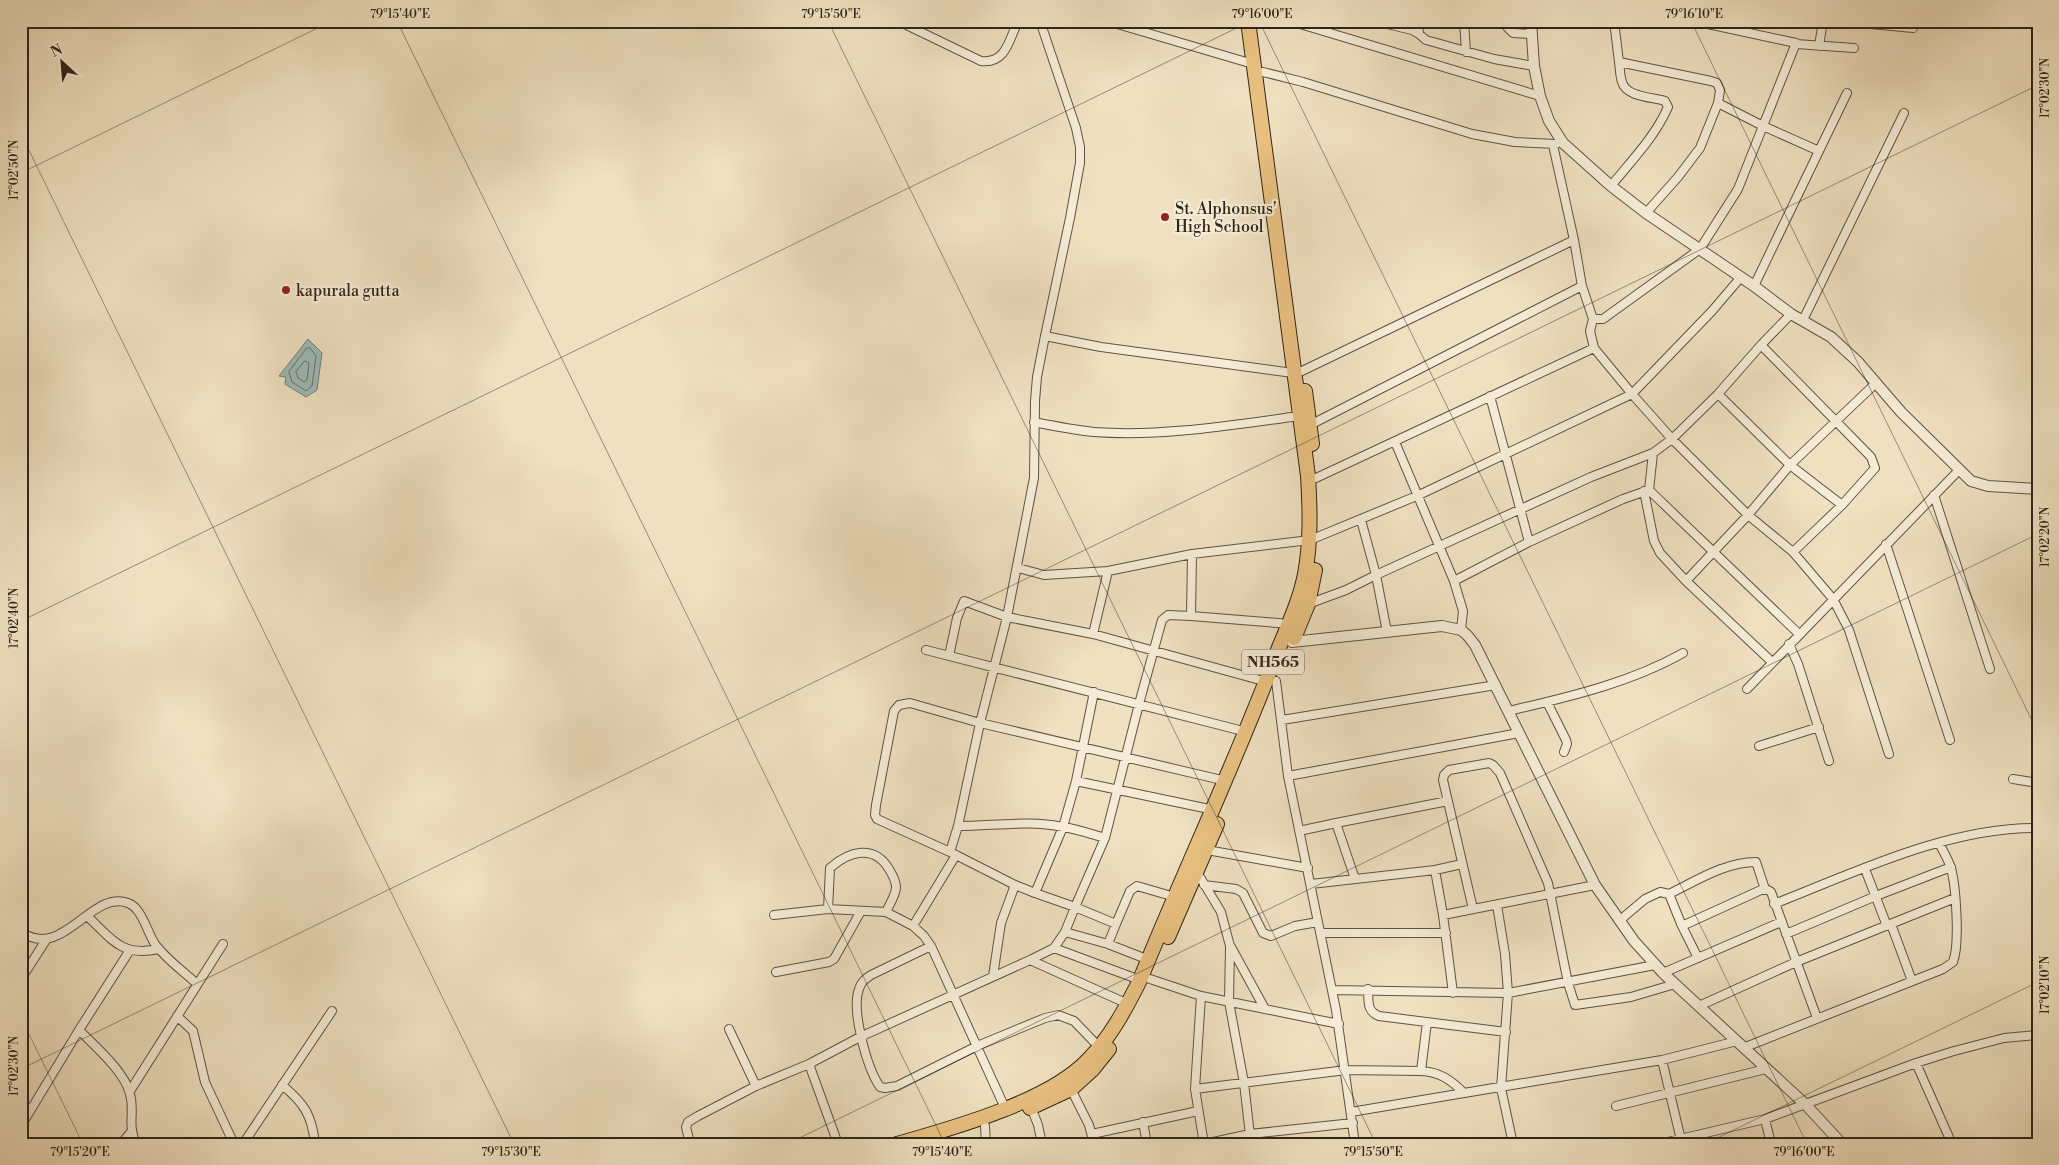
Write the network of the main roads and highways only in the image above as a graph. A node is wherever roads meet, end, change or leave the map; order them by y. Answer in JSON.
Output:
{"nodes":[{"id":1,"x":1248,"y":21,"type":"edge"},
{"id":2,"x":1256,"y":21,"type":"edge"},
{"id":3,"x":1258,"y":68,"type":"junction"},
{"id":4,"x":1298,"y":372,"type":"junction"},
{"id":5,"x":1314,"y":538,"type":"junction"},
{"id":6,"x":1271,"y":681,"type":"junction"},
{"id":7,"x":1145,"y":980,"type":"junction"},
{"id":8,"x":897,"y":1144,"type":"edge"},
{"id":9,"x":929,"y":1144,"type":"edge"}],
"edges":[{"from":1,"to":3,"type":"highway","number":"NH565"},
{"from":2,"to":3,"type":"highway","number":"NH565"},
{"from":3,"to":4,"type":"highway","number":"NH565"},
{"from":4,"to":5,"type":"highway","number":"NH565"},
{"from":4,"to":5,"type":"highway","number":"NH565"},
{"from":5,"to":6,"type":"highway","number":"NH565"},
{"from":5,"to":6,"type":"highway","number":"NH565"},
{"from":6,"to":7,"type":"highway","number":"NH565"},
{"from":6,"to":7,"type":"highway","number":"NH565"},
{"from":7,"to":8,"type":"highway","number":"NH565"},
{"from":7,"to":9,"type":"highway","number":"NH565"}]}
